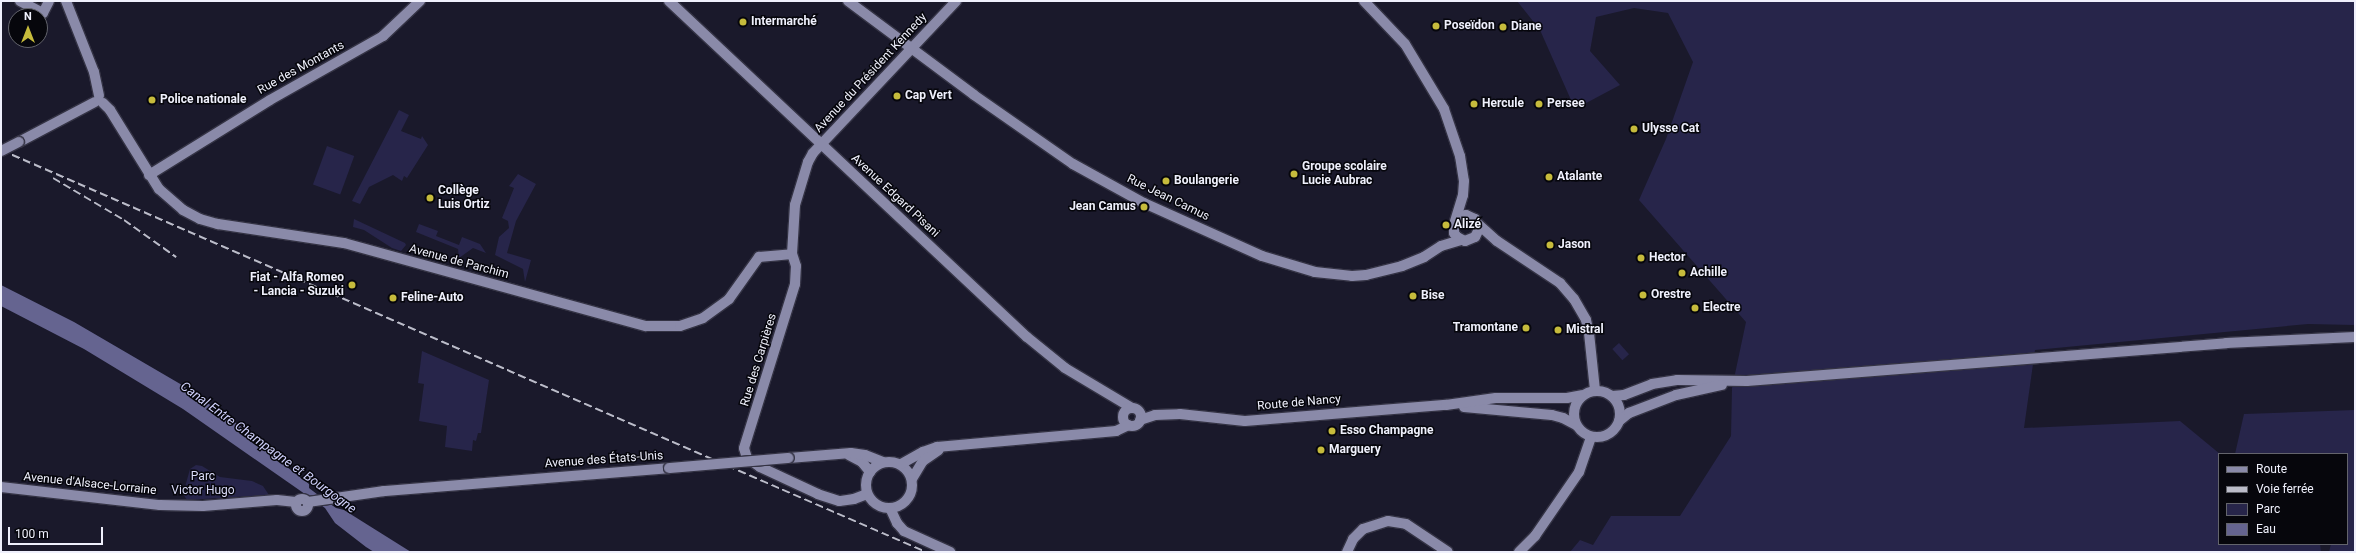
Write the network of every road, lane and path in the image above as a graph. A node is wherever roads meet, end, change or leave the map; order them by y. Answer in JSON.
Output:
{"nodes":[{"id":1,"x":20,"y":1,"type":"edge"},
{"id":2,"x":49,"y":1,"type":"edge"},
{"id":3,"x":66,"y":1,"type":"edge"},
{"id":4,"x":420,"y":1,"type":"edge"},
{"id":5,"x":669,"y":1,"type":"edge"},
{"id":6,"x":848,"y":1,"type":"edge"},
{"id":7,"x":956,"y":1,"type":"edge"},
{"id":8,"x":1364,"y":1,"type":"edge"},
{"id":9,"x":912,"y":50,"type":"junction"},
{"id":10,"x":99,"y":100,"type":"junction"},
{"id":11,"x":821,"y":145,"type":"junction"},
{"id":12,"x":1,"y":151,"type":"edge"},
{"id":13,"x":151,"y":177,"type":"junction"},
{"id":14,"x":1463,"y":195,"type":"junction"},
{"id":15,"x":1475,"y":221,"type":"junction"},
{"id":16,"x":1454,"y":224,"type":"junction"},
{"id":17,"x":1466,"y":240,"type":"junction"},
{"id":18,"x":1497,"y":241,"type":"junction"},
{"id":19,"x":1441,"y":246,"type":"junction"},
{"id":20,"x":792,"y":254,"type":"junction"},
{"id":21,"x":2355,"y":337,"type":"edge"},
{"id":22,"x":1747,"y":381,"type":"junction"},
{"id":23,"x":1595,"y":390,"type":"junction"},
{"id":24,"x":1582,"y":395,"type":"junction"},
{"id":25,"x":1612,"y":396,"type":"junction"},
{"id":26,"x":1446,"y":405,"type":"junction"},
{"id":27,"x":1132,"y":416,"type":"junction"},
{"id":28,"x":1619,"y":421,"type":"junction"},
{"id":29,"x":1576,"y":425,"type":"junction"},
{"id":30,"x":1591,"y":437,"type":"junction"},
{"id":31,"x":946,"y":445,"type":"junction"},
{"id":32,"x":843,"y":453,"type":"junction"},
{"id":33,"x":883,"y":462,"type":"junction"},
{"id":34,"x":901,"y":464,"type":"junction"},
{"id":35,"x":870,"y":472,"type":"junction"},
{"id":36,"x":912,"y":478,"type":"junction"},
{"id":37,"x":1,"y":486,"type":"edge"},
{"id":38,"x":367,"y":493,"type":"joint"},
{"id":39,"x":868,"y":494,"type":"junction"},
{"id":40,"x":890,"y":508,"type":"junction"},
{"id":41,"x":950,"y":552,"type":"edge"},
{"id":42,"x":1346,"y":552,"type":"edge"},
{"id":43,"x":1448,"y":552,"type":"edge"},
{"id":44,"x":1519,"y":552,"type":"edge"}],
"edges":[{"from":1,"to":2,"type":"street"},
{"from":3,"to":10,"type":"street"},
{"from":4,"to":13,"type":"street","name":"Rue des Montants"},
{"from":5,"to":11,"type":"street","name":"Avenue Edgard Pisani"},
{"from":6,"to":9,"type":"street","name":"Rue Jean Camus"},
{"from":7,"to":9,"type":"street","name":"Avenue du Président Kennedy"},
{"from":8,"to":14,"type":"street"},
{"from":9,"to":11,"type":"street","name":"Avenue du Président Kennedy"},
{"from":9,"to":19,"type":"street","name":"Rue Jean Camus"},
{"from":10,"to":12,"type":"street","bridge":true},
{"from":10,"to":13,"type":"street","name":"Avenue de Parchim"},
{"from":11,"to":20,"type":"street","name":"Rue des Carpières"},
{"from":11,"to":27,"type":"street","name":"Avenue Edgard Pisani"},
{"from":13,"to":20,"type":"street","name":"Avenue de Parchim"},
{"from":14,"to":15,"type":"street"},
{"from":14,"to":16,"type":"street","name":"Rue Jean Camus"},
{"from":15,"to":16,"type":"street"},
{"from":15,"to":17,"type":"street"},
{"from":15,"to":18,"type":"street"},
{"from":16,"to":17,"type":"street"},
{"from":16,"to":19,"type":"street","name":"Rue Jean Camus"},
{"from":17,"to":18,"type":"street","name":"Rue Jean Camus"},
{"from":17,"to":19,"type":"street","name":"Rue Jean Camus"},
{"from":18,"to":23,"type":"street"},
{"from":20,"to":39,"type":"street","name":"Rue des Carpières"},
{"from":21,"to":22,"type":"street"},
{"from":22,"to":25,"type":"street"},
{"from":22,"to":28,"type":"street"},
{"from":23,"to":24,"type":"street"},
{"from":23,"to":25,"type":"street"},
{"from":24,"to":26,"type":"street","name":"Route de Nancy"},
{"from":24,"to":29,"type":"street"},
{"from":25,"to":28,"type":"street"},
{"from":26,"to":27,"type":"street","name":"Route de Nancy"},
{"from":26,"to":29,"type":"street","name":"Route de Nancy"},
{"from":27,"to":31,"type":"street","name":"Route de Nancy"},
{"from":28,"to":30,"type":"street"},
{"from":29,"to":30,"type":"street"},
{"from":30,"to":44,"type":"street"},
{"from":31,"to":34,"type":"street","name":"Route de Nancy"},
{"from":31,"to":36,"type":"street"},
{"from":32,"to":33,"type":"street","name":"Avenue des États-Unis"},
{"from":32,"to":35,"type":"street"},
{"from":32,"to":38,"type":"street","name":"Avenue des États-Unis","bridge":true},
{"from":33,"to":34,"type":"street"},
{"from":33,"to":35,"type":"street"},
{"from":34,"to":36,"type":"street"},
{"from":35,"to":39,"type":"street"},
{"from":36,"to":40,"type":"street"},
{"from":37,"to":38,"type":"street","name":"Avenue d'Alsace-Lorraine"},
{"from":39,"to":40,"type":"street"},
{"from":40,"to":41,"type":"street"},
{"from":42,"to":43,"type":"street"}]}
